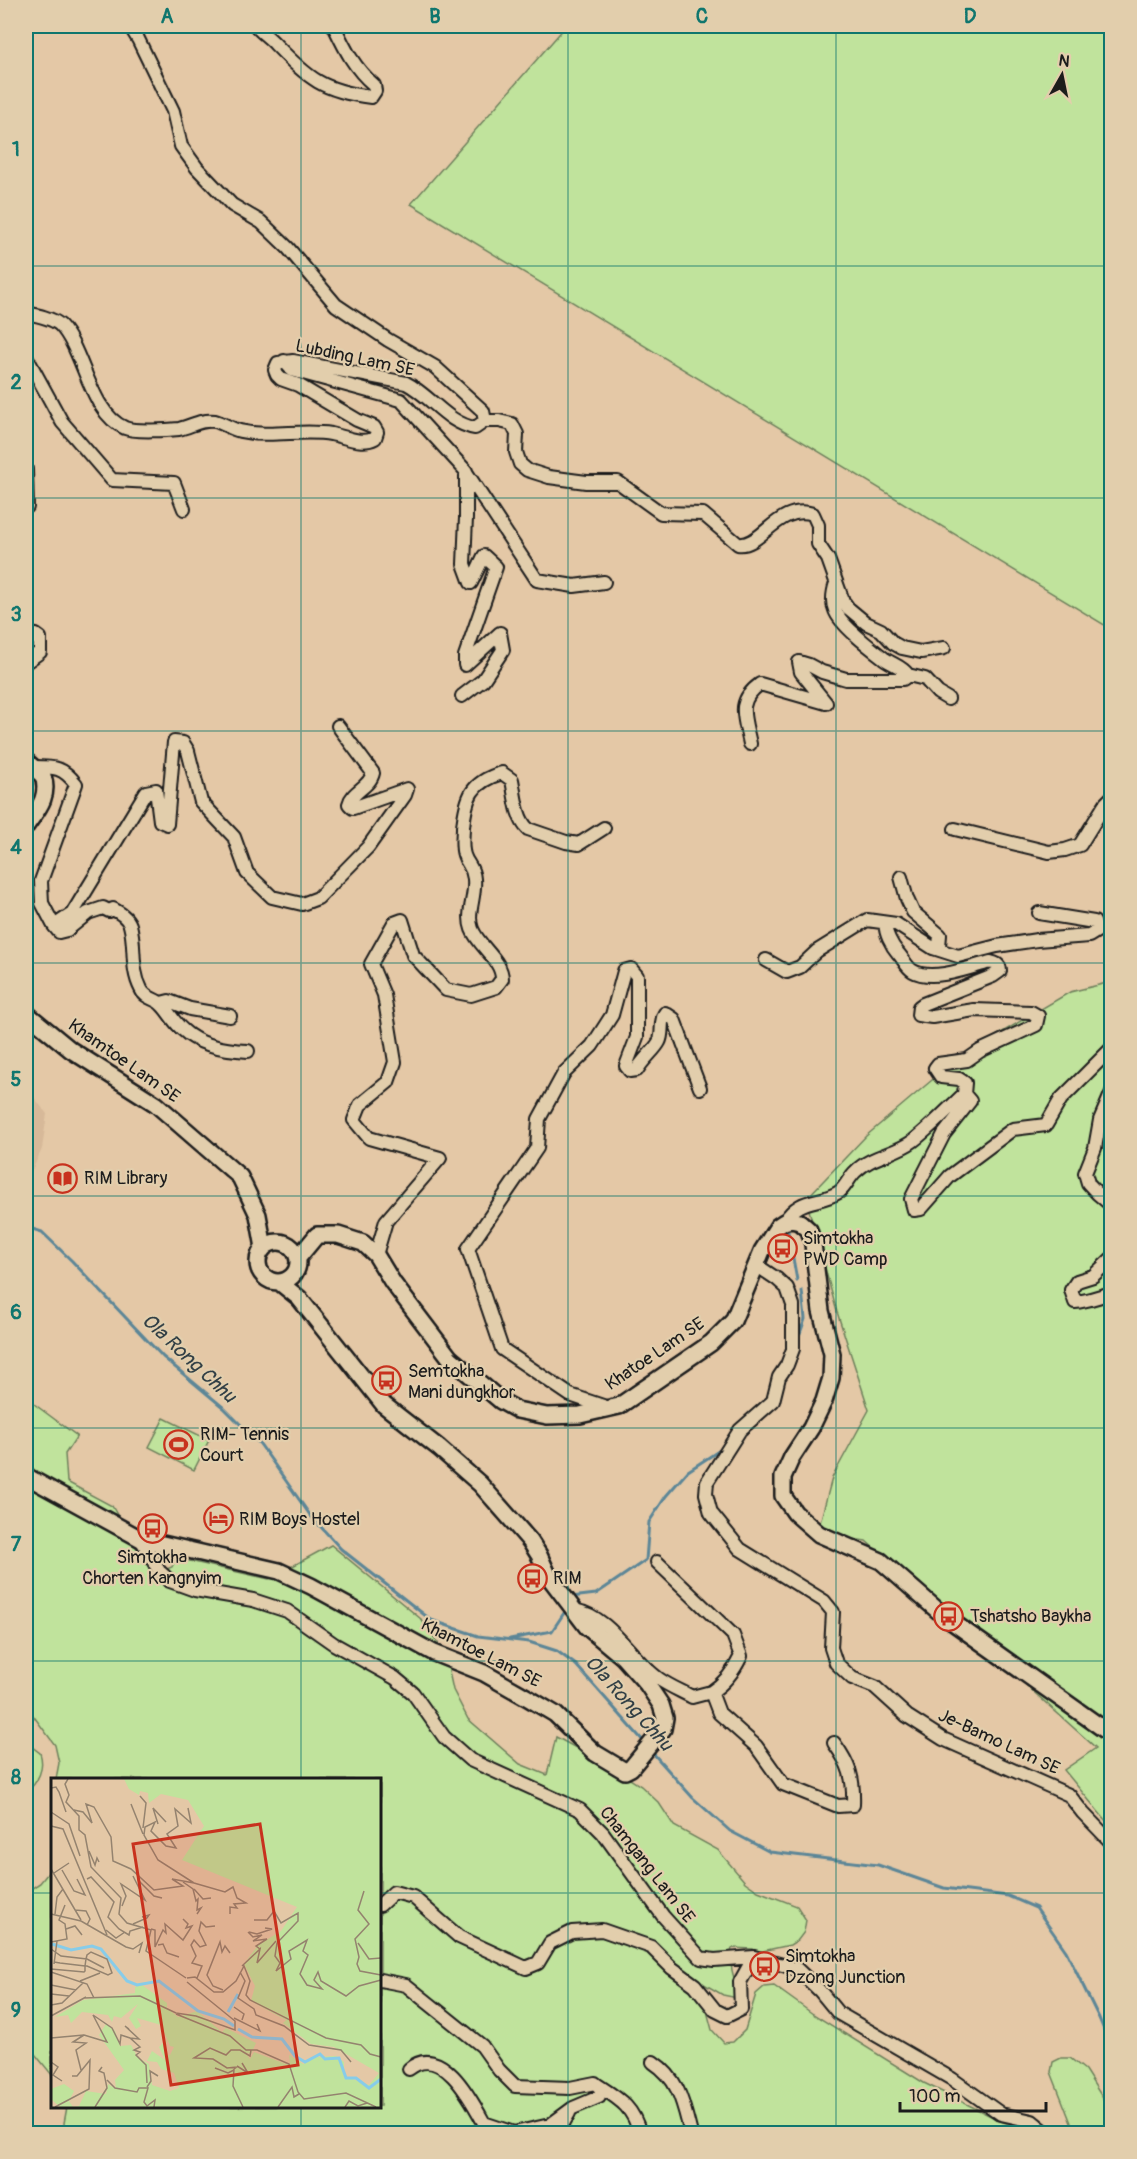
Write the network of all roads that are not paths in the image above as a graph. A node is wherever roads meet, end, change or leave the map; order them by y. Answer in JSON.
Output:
{"nodes":[{"id":1,"x":130,"y":26,"type":"edge"},
{"id":2,"x":256,"y":26,"type":"edge"},
{"id":3,"x":333,"y":26,"type":"edge"},
{"id":4,"x":26,"y":313,"type":"edge"},
{"id":5,"x":26,"y":356,"type":"edge"},
{"id":6,"x":284,"y":361,"type":"junction"},
{"id":7,"x":485,"y":421,"type":"junction"},
{"id":8,"x":26,"y":469,"type":"edge"},
{"id":9,"x":466,"y":471,"type":"junction"},
{"id":10,"x":26,"y":505,"type":"edge"},
{"id":11,"x":184,"y":509,"type":"dead end"},
{"id":12,"x":604,"y":582,"type":"dead end"},
{"id":13,"x":836,"y":582,"type":"junction"},
{"id":14,"x":26,"y":641,"type":"edge"},
{"id":15,"x":944,"y":648,"type":"dead end"},
{"id":16,"x":26,"y":662,"type":"edge"},
{"id":17,"x":908,"y":675,"type":"junction"},
{"id":18,"x":462,"y":696,"type":"dead end"},
{"id":19,"x":948,"y":699,"type":"dead end"},
{"id":20,"x":338,"y":726,"type":"dead end"},
{"id":21,"x":750,"y":744,"type":"dead end"},
{"id":22,"x":30,"y":764,"type":"edge"},
{"id":23,"x":1112,"y":797,"type":"edge"},
{"id":24,"x":26,"y":826,"type":"edge"},
{"id":25,"x":604,"y":828,"type":"dead end"},
{"id":26,"x":955,"y":829,"type":"dead end"},
{"id":27,"x":901,"y":877,"type":"dead end"},
{"id":28,"x":1039,"y":913,"type":"dead end"},
{"id":29,"x":886,"y":923,"type":"junction"},
{"id":30,"x":54,"y":926,"type":"junction"},
{"id":31,"x":933,"y":948,"type":"junction"},
{"id":32,"x":766,"y":960,"type":"dead end"},
{"id":33,"x":161,"y":1003,"type":"junction"},
{"id":34,"x":26,"y":1013,"type":"edge"},
{"id":35,"x":230,"y":1016,"type":"dead end"},
{"id":36,"x":1112,"y":1048,"type":"edge"},
{"id":37,"x":248,"y":1052,"type":"dead end"},
{"id":38,"x":700,"y":1088,"type":"dead end"},
{"id":39,"x":1112,"y":1092,"type":"edge"},
{"id":40,"x":964,"y":1094,"type":"junction"},
{"id":41,"x":1112,"y":1206,"type":"edge"},
{"id":42,"x":784,"y":1222,"type":"junction"},
{"id":43,"x":312,"y":1240,"type":"junction"},
{"id":44,"x":276,"y":1245,"type":"junction"},
{"id":45,"x":376,"y":1255,"type":"junction"},
{"id":46,"x":298,"y":1258,"type":"junction"},
{"id":47,"x":1112,"y":1258,"type":"edge"},
{"id":48,"x":756,"y":1265,"type":"junction"},
{"id":49,"x":286,"y":1279,"type":"junction"},
{"id":50,"x":1112,"y":1293,"type":"edge"},
{"id":51,"x":619,"y":1406,"type":"junction"},
{"id":52,"x":26,"y":1476,"type":"edge"},
{"id":53,"x":141,"y":1539,"type":"junction"},
{"id":54,"x":657,"y":1562,"type":"dead end"},
{"id":55,"x":574,"y":1610,"type":"junction"},
{"id":56,"x":711,"y":1692,"type":"junction"},
{"id":57,"x":1112,"y":1735,"type":"edge"},
{"id":58,"x":834,"y":1743,"type":"dead end"},
{"id":59,"x":1112,"y":1843,"type":"edge"},
{"id":60,"x":381,"y":1904,"type":"edge"},
{"id":61,"x":754,"y":1957,"type":"junction"},
{"id":62,"x":381,"y":1980,"type":"edge"},
{"id":63,"x":653,"y":2062,"type":"dead end"},
{"id":64,"x":409,"y":2069,"type":"dead end"},
{"id":65,"x":595,"y":2083,"type":"junction"},
{"id":66,"x":573,"y":2108,"type":"junction"},
{"id":67,"x":561,"y":2133,"type":"edge"},
{"id":68,"x":640,"y":2133,"type":"edge"},
{"id":69,"x":691,"y":2133,"type":"edge"},
{"id":70,"x":1048,"y":2133,"type":"edge"}],
"edges":[{"from":1,"to":7,"type":"street","name":"Lubding Lam SE"},
{"from":2,"to":3,"type":"street"},
{"from":4,"to":6,"type":"street","name":"Lubding Lam SE"},
{"from":5,"to":11,"type":"street"},
{"from":6,"to":7,"type":"street","name":"Lubding Lam SE"},
{"from":6,"to":9,"type":"street"},
{"from":7,"to":13,"type":"street"},
{"from":8,"to":10,"type":"street"},
{"from":9,"to":12,"type":"street"},
{"from":9,"to":18,"type":"street"},
{"from":13,"to":15,"type":"street"},
{"from":13,"to":17,"type":"street"},
{"from":14,"to":16,"type":"street"},
{"from":17,"to":19,"type":"street"},
{"from":17,"to":21,"type":"street"},
{"from":20,"to":30,"type":"street"},
{"from":22,"to":24,"type":"main road"},
{"from":22,"to":30,"type":"street"},
{"from":23,"to":26,"type":"street"},
{"from":25,"to":45,"type":"street"},
{"from":27,"to":31,"type":"street"},
{"from":28,"to":31,"type":"street"},
{"from":29,"to":31,"type":"street"},
{"from":29,"to":32,"type":"street"},
{"from":29,"to":40,"type":"street"},
{"from":30,"to":33,"type":"street"},
{"from":33,"to":35,"type":"street"},
{"from":33,"to":37,"type":"street"},
{"from":34,"to":44,"type":"main road","name":"Khamtoe Lam SE"},
{"from":36,"to":40,"type":"street"},
{"from":38,"to":51,"type":"street"},
{"from":39,"to":41,"type":"street"},
{"from":40,"to":42,"type":"street"},
{"from":42,"to":48,"type":"main road","name":"Khatoe Lam SE"},
{"from":42,"to":57,"type":"main road"},
{"from":43,"to":44,"type":"main road","name":"Khatoe Lam SE"},
{"from":43,"to":45,"type":"main road","name":"Khatoe Lam SE"},
{"from":43,"to":46,"type":"main road"},
{"from":44,"to":46,"type":"main road"},
{"from":44,"to":49,"type":"main road"},
{"from":45,"to":51,"type":"main road","name":"Khatoe Lam SE"},
{"from":46,"to":49,"type":"main road"},
{"from":47,"to":50,"type":"street"},
{"from":48,"to":51,"type":"main road","name":"Khatoe Lam SE"},
{"from":48,"to":59,"type":"street","name":"Je-Bamo Lam SE"},
{"from":49,"to":55,"type":"main road","name":"Khamtoe Lam SE"},
{"from":52,"to":53,"type":"main road","name":"Khamtoe Lam SE"},
{"from":53,"to":55,"type":"main road","name":"Khamtoe Lam SE"},
{"from":53,"to":61,"type":"street","name":"Chamgang Lam SE"},
{"from":54,"to":56,"type":"street"},
{"from":55,"to":56,"type":"street"},
{"from":56,"to":58,"type":"street"},
{"from":60,"to":61,"type":"street"},
{"from":61,"to":70,"type":"street","name":"Chamgang Lam SE"},
{"from":62,"to":65,"type":"street"},
{"from":63,"to":69,"type":"street"},
{"from":64,"to":66,"type":"street"},
{"from":65,"to":66,"type":"street"},
{"from":65,"to":68,"type":"street"},
{"from":66,"to":67,"type":"street"}]}
